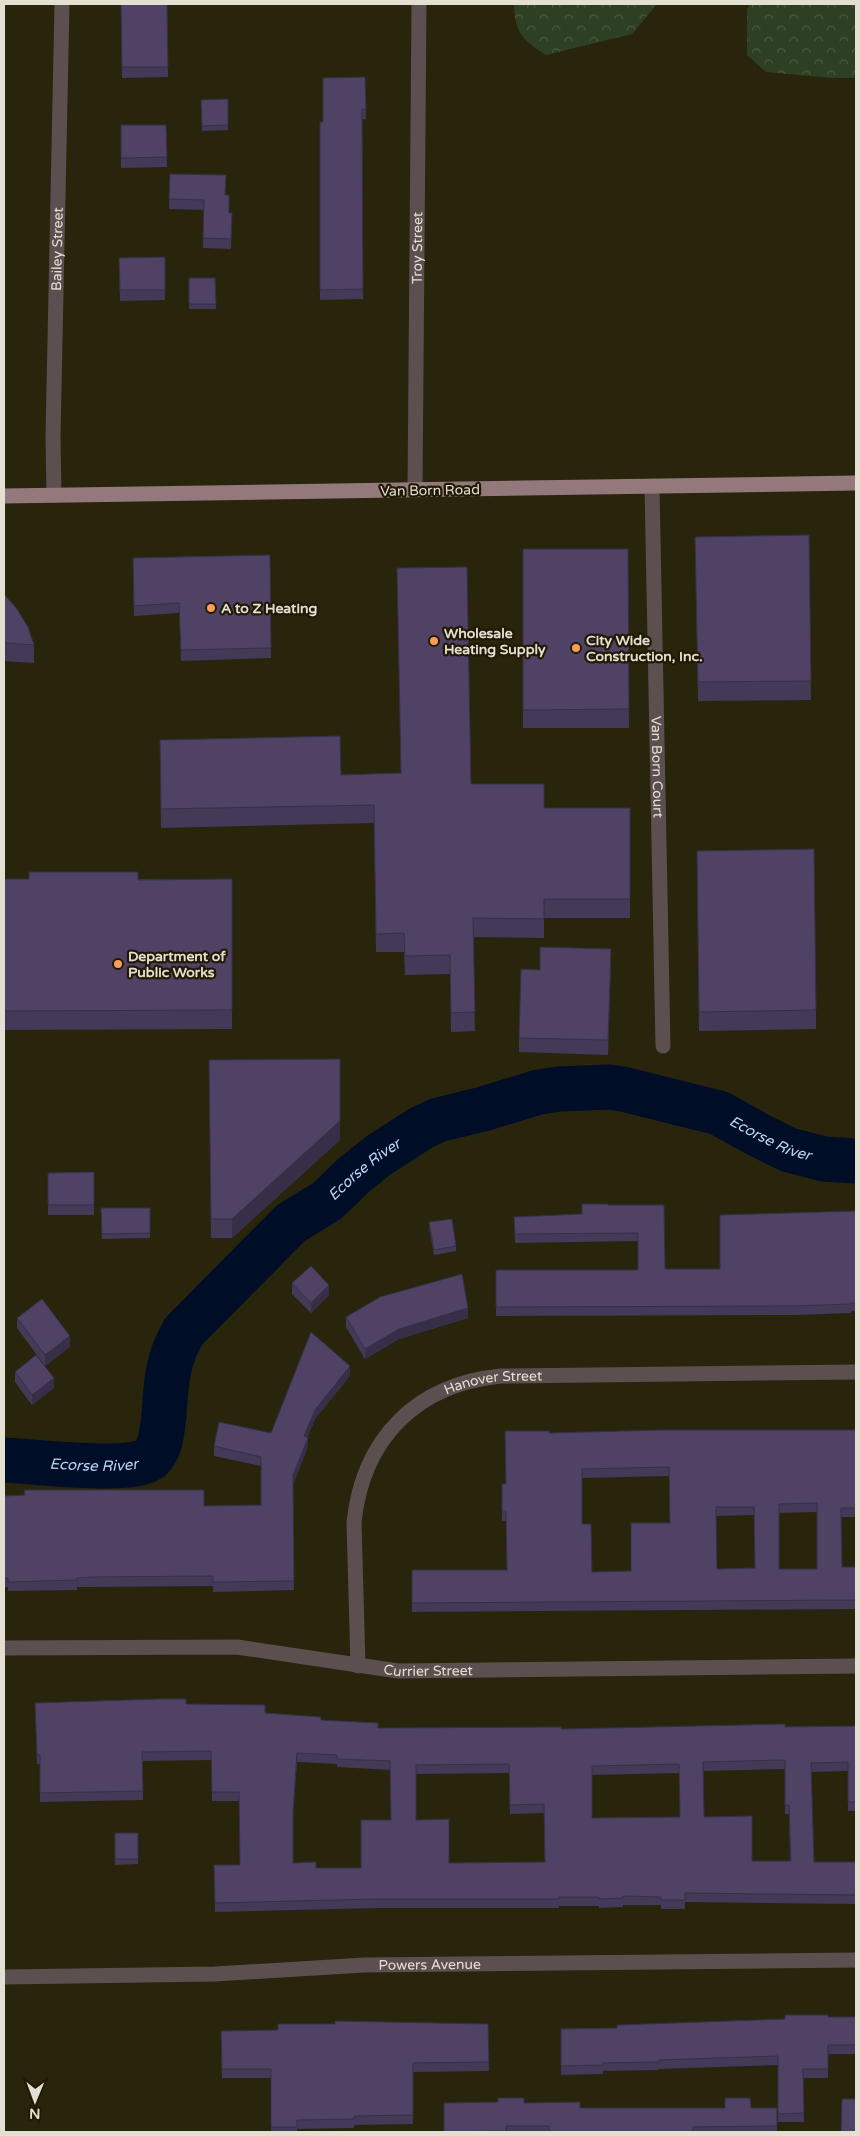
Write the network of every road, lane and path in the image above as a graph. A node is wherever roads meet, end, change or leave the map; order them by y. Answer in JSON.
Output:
{"nodes":[{"id":1,"x":62,"y":4,"type":"edge"},
{"id":2,"x":419,"y":4,"type":"edge"},
{"id":3,"x":856,"y":483,"type":"edge"},
{"id":4,"x":652,"y":487,"type":"junction"},
{"id":5,"x":415,"y":490,"type":"junction"},
{"id":6,"x":54,"y":495,"type":"junction"},
{"id":7,"x":4,"y":496,"type":"edge"},
{"id":8,"x":663,"y":1046,"type":"dead end"},
{"id":9,"x":856,"y":1372,"type":"edge"},
{"id":10,"x":4,"y":1648,"type":"edge"},
{"id":11,"x":358,"y":1666,"type":"junction"},
{"id":12,"x":856,"y":1666,"type":"edge"},
{"id":13,"x":856,"y":1960,"type":"edge"},
{"id":14,"x":4,"y":1976,"type":"edge"}],
"edges":[{"from":1,"to":6,"type":"street","name":"Bailey Street"},
{"from":2,"to":5,"type":"street","name":"Troy Street"},
{"from":3,"to":4,"type":"main road","name":"Van Born Road"},
{"from":4,"to":5,"type":"main road","name":"Van Born Road"},
{"from":4,"to":8,"type":"street","name":"Van Born Court"},
{"from":5,"to":6,"type":"main road","name":"Van Born Road"},
{"from":6,"to":7,"type":"main road","name":"Van Born Road"},
{"from":9,"to":11,"type":"street","name":"Hanover Street"},
{"from":10,"to":11,"type":"street","name":"Currier Street"},
{"from":11,"to":12,"type":"street","name":"Currier Street"},
{"from":13,"to":14,"type":"street","name":"Powers Avenue"}]}
